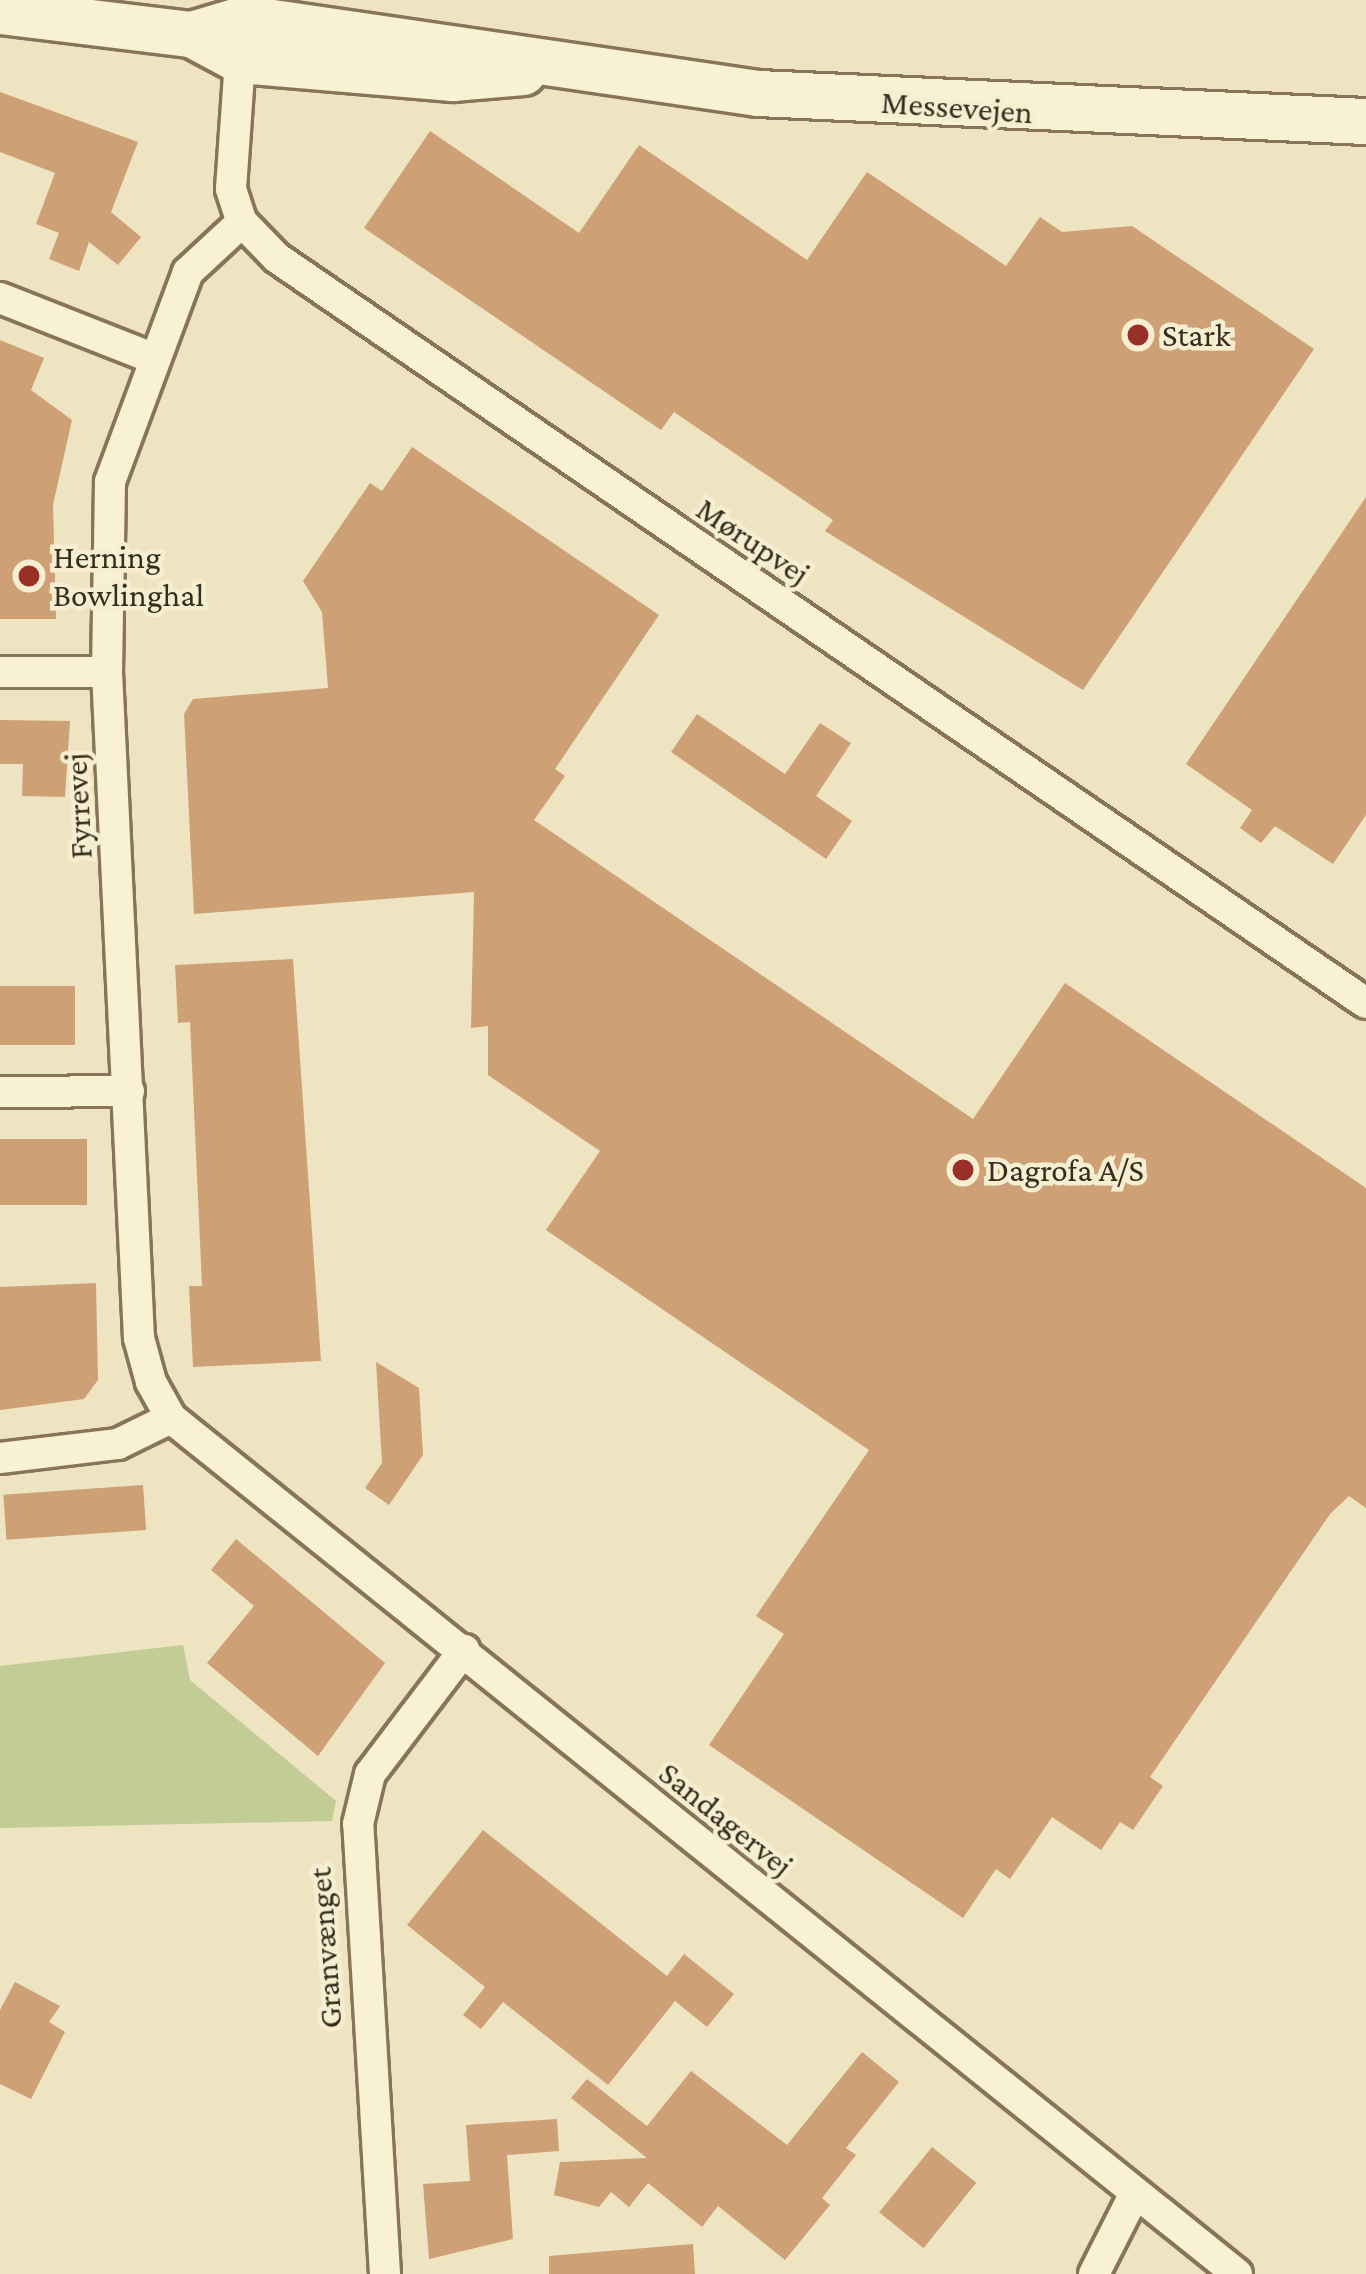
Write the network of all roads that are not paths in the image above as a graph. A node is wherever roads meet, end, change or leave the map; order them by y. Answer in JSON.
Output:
{"nodes":[{"id":1,"x":0,"y":10,"type":"edge"},
{"id":2,"x":244,"y":26,"type":"edge"},
{"id":3,"x":1366,"y":121,"type":"edge"},
{"id":4,"x":242,"y":222,"type":"junction"},
{"id":5,"x":0,"y":298,"type":"edge"},
{"id":6,"x":150,"y":357,"type":"junction"},
{"id":7,"x":0,"y":672,"type":"edge"},
{"id":8,"x":107,"y":672,"type":"junction"},
{"id":9,"x":1366,"y":1003,"type":"edge"},
{"id":10,"x":128,"y":1091,"type":"junction"},
{"id":11,"x":0,"y":1092,"type":"edge"},
{"id":12,"x":171,"y":1418,"type":"junction"},
{"id":13,"x":0,"y":1458,"type":"edge"},
{"id":14,"x":464,"y":1650,"type":"junction"},
{"id":15,"x":1132,"y":2199,"type":"junction"},
{"id":16,"x":385,"y":2274,"type":"edge"},
{"id":17,"x":1094,"y":2274,"type":"edge"},
{"id":18,"x":1237,"y":2274,"type":"edge"}],
"edges":[{"from":1,"to":2,"type":"main road","name":"Messevejen"},
{"from":2,"to":3,"type":"main road","name":"Messevejen"},
{"from":2,"to":4,"type":"street"},
{"from":4,"to":6,"type":"street","name":"Fyrrevej"},
{"from":4,"to":9,"type":"street","name":"Mørupvej"},
{"from":5,"to":6,"type":"street"},
{"from":6,"to":8,"type":"street","name":"Fyrrevej"},
{"from":7,"to":8,"type":"street"},
{"from":8,"to":10,"type":"street","name":"Fyrrevej"},
{"from":10,"to":11,"type":"street"},
{"from":10,"to":12,"type":"street","name":"Fyrrevej"},
{"from":12,"to":13,"type":"street"},
{"from":12,"to":14,"type":"street","name":"Sandagervej"},
{"from":14,"to":15,"type":"street","name":"Sandagervej"},
{"from":14,"to":16,"type":"street","name":"Granvænget"},
{"from":15,"to":17,"type":"street"},
{"from":15,"to":18,"type":"street","name":"Sandagervej"}]}
